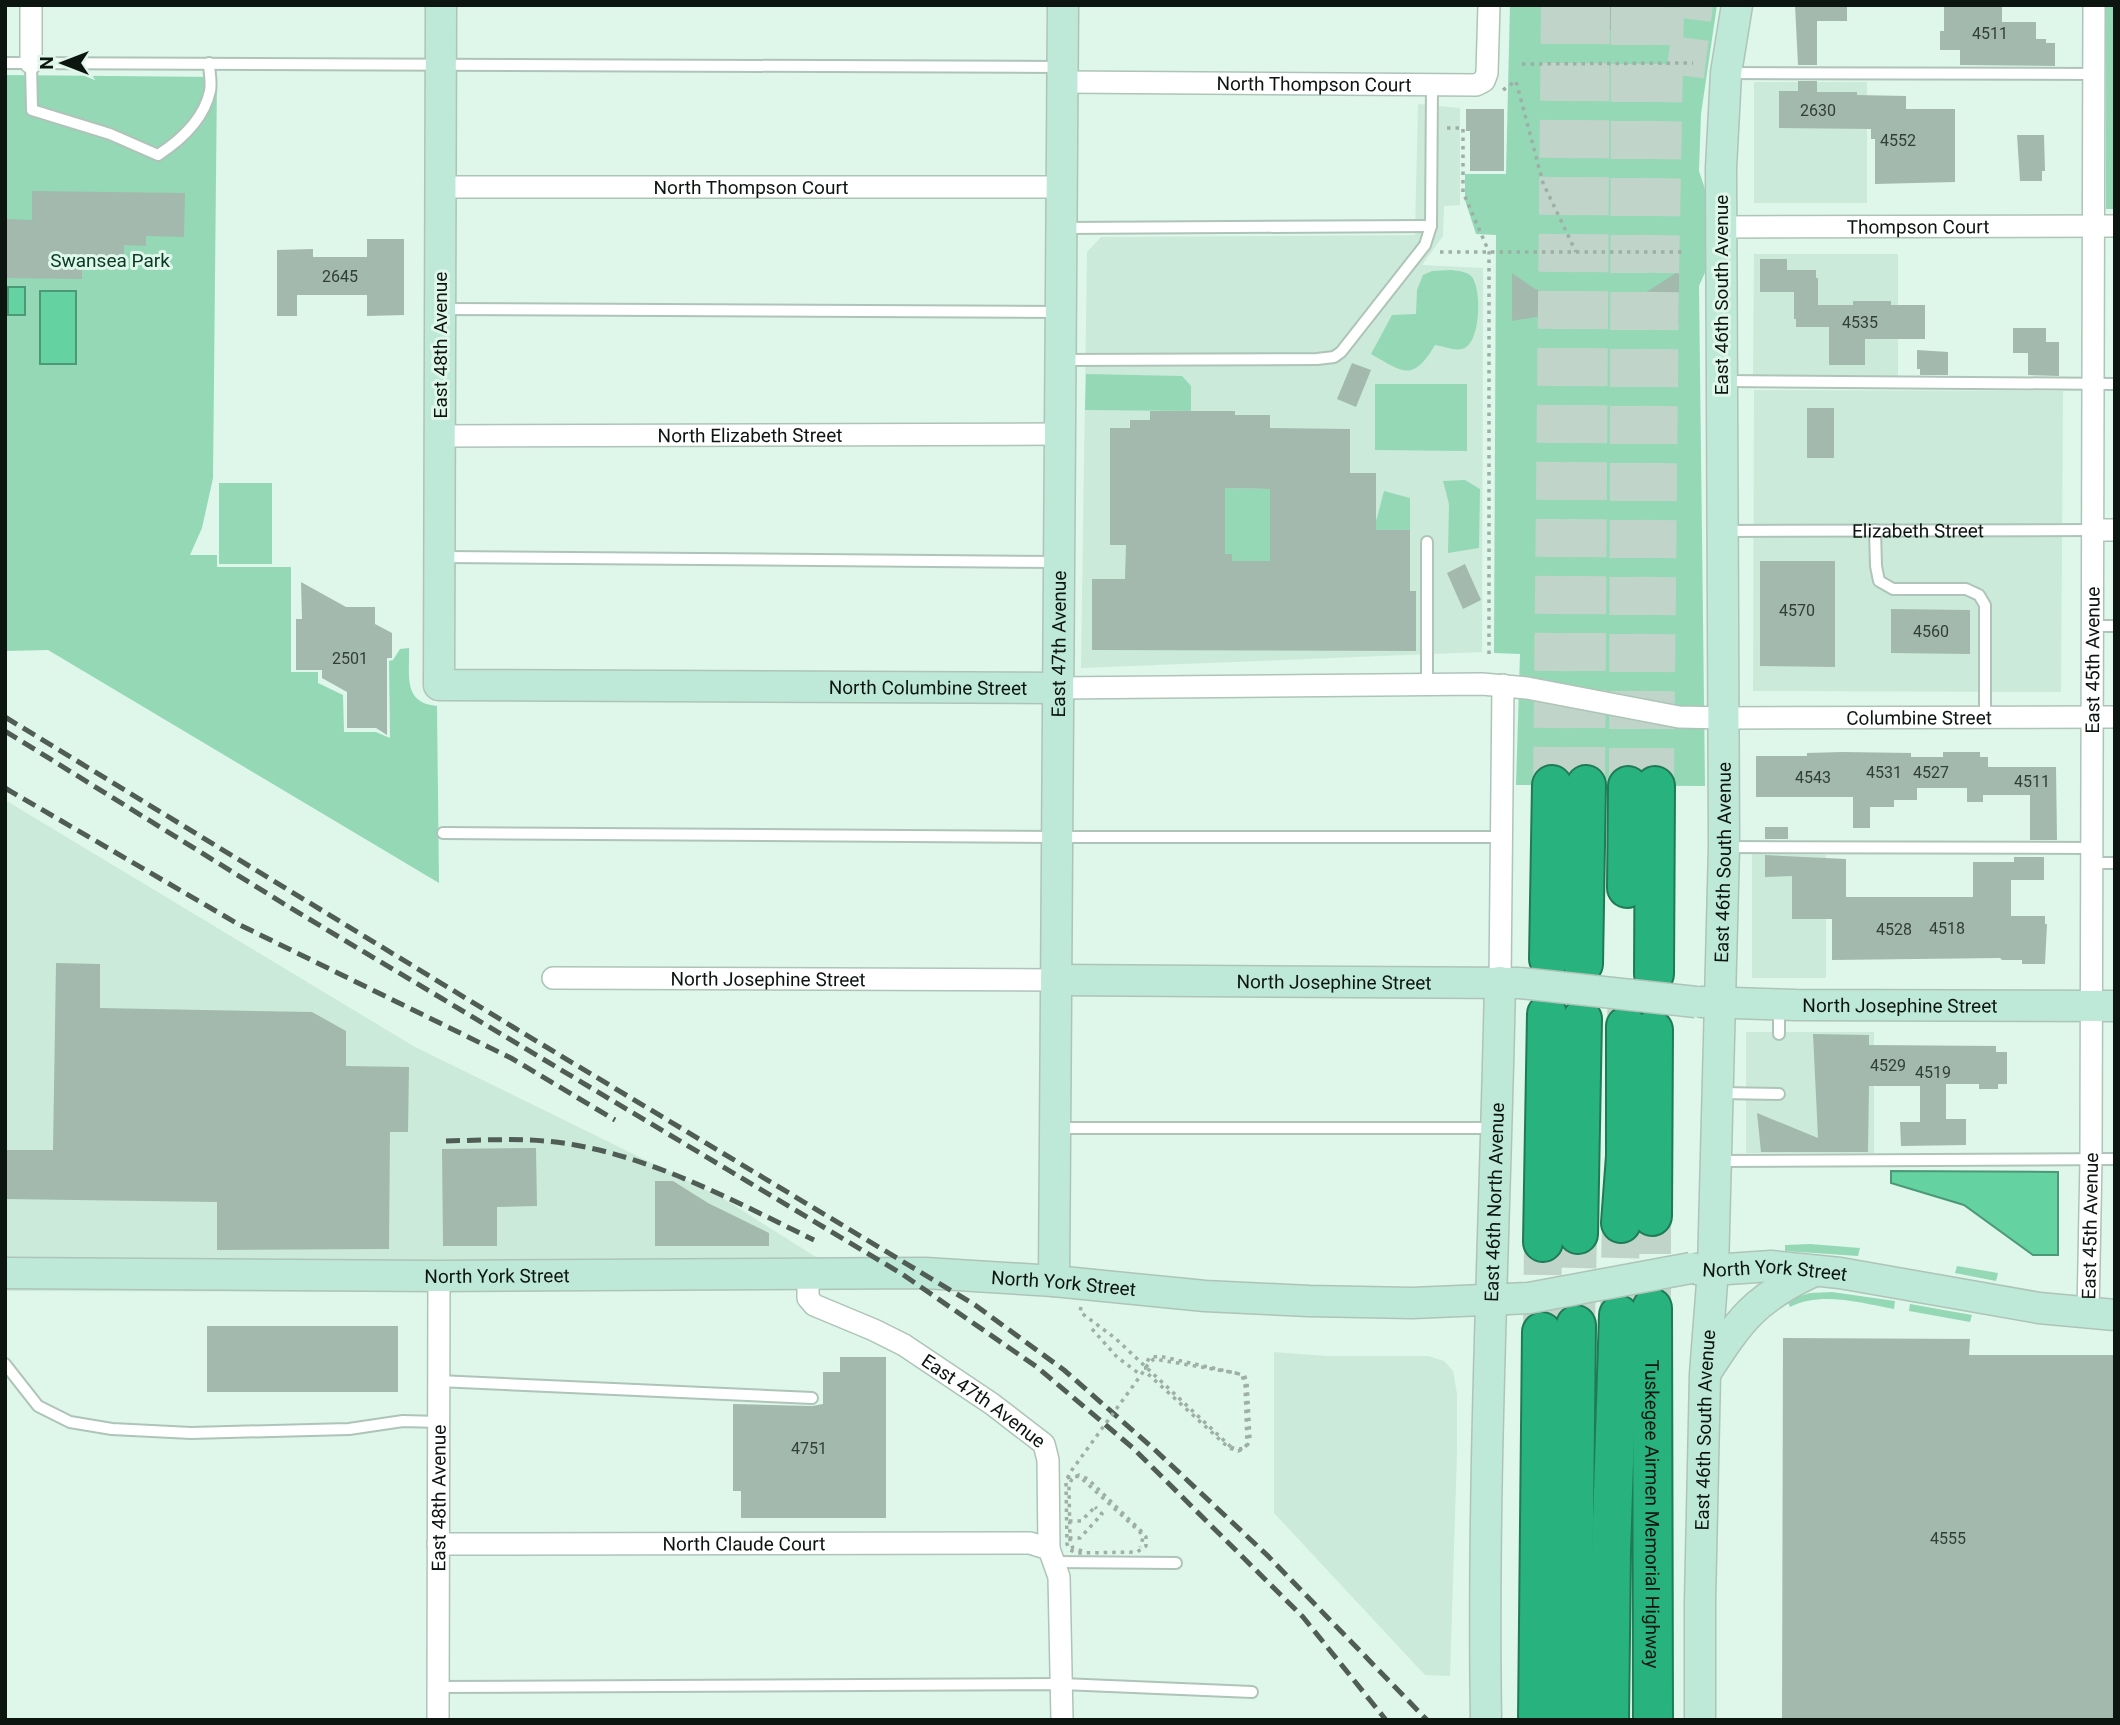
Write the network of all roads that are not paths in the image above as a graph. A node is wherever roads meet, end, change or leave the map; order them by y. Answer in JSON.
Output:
{"nodes":[{"id":1,"x":31,"y":5,"type":"edge"},
{"id":2,"x":441,"y":5,"type":"edge"},
{"id":3,"x":1063,"y":5,"type":"edge"},
{"id":4,"x":1489,"y":5,"type":"edge"},
{"id":5,"x":1737,"y":5,"type":"edge"},
{"id":6,"x":2094,"y":5,"type":"edge"},
{"id":7,"x":5,"y":63,"type":"edge"},
{"id":8,"x":31,"y":63,"type":"junction"},
{"id":9,"x":209,"y":63,"type":"junction"},
{"id":10,"x":441,"y":64,"type":"junction"},
{"id":11,"x":1726,"y":72,"type":"junction"},
{"id":12,"x":2094,"y":74,"type":"junction"},
{"id":13,"x":1062,"y":75,"type":"junction"},
{"id":14,"x":1432,"y":86,"type":"junction"},
{"id":15,"x":441,"y":187,"type":"junction"},
{"id":16,"x":1062,"y":187,"type":"junction"},
{"id":17,"x":1431,"y":226,"type":"junction"},
{"id":18,"x":2104,"y":226,"type":"edge"},
{"id":19,"x":1720,"y":227,"type":"junction"},
{"id":20,"x":1062,"y":228,"type":"junction"},
{"id":21,"x":440,"y":309,"type":"junction"},
{"id":22,"x":1061,"y":312,"type":"junction"},
{"id":23,"x":1060,"y":359,"type":"junction"},
{"id":24,"x":1722,"y":381,"type":"junction"},
{"id":25,"x":2093,"y":384,"type":"junction"},
{"id":26,"x":2115,"y":384,"type":"edge"},
{"id":27,"x":1060,"y":434,"type":"junction"},
{"id":28,"x":440,"y":436,"type":"junction"},
{"id":29,"x":1875,"y":530,"type":"junction"},
{"id":30,"x":2093,"y":530,"type":"junction"},
{"id":31,"x":2115,"y":530,"type":"edge"},
{"id":32,"x":1722,"y":531,"type":"junction"},
{"id":33,"x":1427,"y":542,"type":"dead end"},
{"id":34,"x":439,"y":557,"type":"junction"},
{"id":35,"x":1059,"y":562,"type":"junction"},
{"id":36,"x":2092,"y":626,"type":"junction"},
{"id":37,"x":2115,"y":626,"type":"edge"},
{"id":38,"x":1427,"y":684,"type":"junction"},
{"id":39,"x":439,"y":685,"type":"joint"},
{"id":40,"x":1510,"y":685,"type":"junction"},
{"id":41,"x":1058,"y":688,"type":"junction"},
{"id":42,"x":1985,"y":717,"type":"junction"},
{"id":43,"x":2092,"y":717,"type":"junction"},
{"id":44,"x":2115,"y":717,"type":"edge"},
{"id":45,"x":1724,"y":718,"type":"junction"},
{"id":46,"x":1569,"y":785,"type":"tunnel mouth"},
{"id":47,"x":1641,"y":786,"type":"tunnel mouth"},
{"id":48,"x":443,"y":833,"type":"dead end"},
{"id":49,"x":1057,"y":837,"type":"junction"},
{"id":50,"x":1501,"y":837,"type":"junction"},
{"id":51,"x":1724,"y":847,"type":"junction"},
{"id":52,"x":2092,"y":855,"type":"junction"},
{"id":53,"x":2115,"y":863,"type":"edge"},
{"id":54,"x":1538,"y":972,"type":"junction"},
{"id":55,"x":1640,"y":972,"type":"tunnel mouth"},
{"id":56,"x":553,"y":978,"type":"dead end"},
{"id":57,"x":1056,"y":980,"type":"junction"},
{"id":58,"x":1708,"y":1003,"type":"junction"},
{"id":59,"x":2103,"y":1006,"type":"edge"},
{"id":60,"x":1564,"y":1017,"type":"dead end"},
{"id":61,"x":1640,"y":1028,"type":"tunnel mouth"},
{"id":62,"x":1717,"y":1093,"type":"junction"},
{"id":63,"x":1780,"y":1094,"type":"dead end"},
{"id":64,"x":1055,"y":1128,"type":"junction"},
{"id":65,"x":1495,"y":1128,"type":"junction"},
{"id":66,"x":2091,"y":1159,"type":"junction"},
{"id":67,"x":2115,"y":1159,"type":"edge"},
{"id":68,"x":1716,"y":1161,"type":"junction"},
{"id":69,"x":1637,"y":1219,"type":"tunnel mouth"},
{"id":70,"x":1560,"y":1238,"type":"tunnel mouth"},
{"id":71,"x":1702,"y":1269,"type":"junction"},
{"id":72,"x":1812,"y":1272,"type":"junction"},
{"id":73,"x":5,"y":1273,"type":"edge"},
{"id":74,"x":808,"y":1275,"type":"junction"},
{"id":75,"x":439,"y":1276,"type":"junction"},
{"id":76,"x":1054,"y":1281,"type":"junction"},
{"id":77,"x":1498,"y":1300,"type":"junction"},
{"id":78,"x":2101,"y":1314,"type":"edge"},
{"id":79,"x":5,"y":1364,"type":"edge"},
{"id":80,"x":1704,"y":1374,"type":"junction"},
{"id":81,"x":438,"y":1381,"type":"junction"},
{"id":82,"x":812,"y":1398,"type":"dead end"},
{"id":83,"x":438,"y":1422,"type":"junction"},
{"id":84,"x":438,"y":1544,"type":"junction"},
{"id":85,"x":1055,"y":1550,"type":"junction"},
{"id":86,"x":1176,"y":1563,"type":"dead end"},
{"id":87,"x":1062,"y":1684,"type":"junction"},
{"id":88,"x":438,"y":1687,"type":"junction"},
{"id":89,"x":1252,"y":1692,"type":"dead end"},
{"id":90,"x":438,"y":1720,"type":"edge"},
{"id":91,"x":1062,"y":1720,"type":"edge"},
{"id":92,"x":1486,"y":1720,"type":"edge"},
{"id":93,"x":1538,"y":1720,"type":"edge"},
{"id":94,"x":1572,"y":1720,"type":"edge"},
{"id":95,"x":1609,"y":1720,"type":"edge"},
{"id":96,"x":1653,"y":1720,"type":"edge"},
{"id":97,"x":1700,"y":1720,"type":"edge"}],
"edges":[{"from":1,"to":8,"type":"street"},
{"from":2,"to":10,"type":"street","name":"East 48th Avenue"},
{"from":3,"to":13,"type":"street","name":"East 47th Avenue"},
{"from":4,"to":14,"type":"street","name":"North Thompson Court"},
{"from":5,"to":11,"type":"street","name":"East 46th South Avenue"},
{"from":6,"to":12,"type":"street","name":"East 45th Avenue"},
{"from":7,"to":8,"type":"lane"},
{"from":8,"to":9,"type":"lane"},
{"from":8,"to":9,"type":"lane"},
{"from":9,"to":10,"type":"lane"},
{"from":10,"to":13,"type":"lane"},
{"from":10,"to":15,"type":"street","name":"East 48th Avenue"},
{"from":11,"to":12,"type":"lane"},
{"from":11,"to":19,"type":"street","name":"East 46th South Avenue"},
{"from":12,"to":18,"type":"street","name":"East 45th Avenue"},
{"from":13,"to":14,"type":"street","name":"North Thompson Court"},
{"from":13,"to":16,"type":"street","name":"East 47th Avenue"},
{"from":14,"to":17,"type":"lane"},
{"from":15,"to":16,"type":"street","name":"North Thompson Court"},
{"from":15,"to":21,"type":"street","name":"East 48th Avenue"},
{"from":16,"to":20,"type":"street","name":"East 47th Avenue"},
{"from":17,"to":20,"type":"lane"},
{"from":17,"to":23,"type":"lane"},
{"from":18,"to":19,"type":"street","name":"Thompson Court"},
{"from":18,"to":25,"type":"street","name":"East 45th Avenue"},
{"from":19,"to":24,"type":"street","name":"East 46th South Avenue"},
{"from":20,"to":22,"type":"street","name":"East 47th Avenue"},
{"from":21,"to":22,"type":"lane"},
{"from":21,"to":28,"type":"street","name":"East 48th Avenue"},
{"from":22,"to":23,"type":"street","name":"East 47th Avenue"},
{"from":23,"to":27,"type":"street","name":"East 47th Avenue"},
{"from":24,"to":25,"type":"lane"},
{"from":24,"to":32,"type":"street","name":"East 46th South Avenue"},
{"from":25,"to":26,"type":"lane"},
{"from":25,"to":30,"type":"street","name":"East 45th Avenue"},
{"from":27,"to":28,"type":"street","name":"North Elizabeth Street"},
{"from":27,"to":35,"type":"street","name":"East 47th Avenue"},
{"from":28,"to":34,"type":"street","name":"East 48th Avenue"},
{"from":29,"to":30,"type":"lane","name":"Elizabeth Street"},
{"from":29,"to":32,"type":"lane","name":"Elizabeth Street"},
{"from":29,"to":42,"type":"lane"},
{"from":30,"to":31,"type":"street","name":"Elizabeth Street"},
{"from":30,"to":36,"type":"street","name":"East 45th Avenue"},
{"from":32,"to":45,"type":"street","name":"East 46th South Avenue"},
{"from":33,"to":38,"type":"lane"},
{"from":34,"to":35,"type":"lane"},
{"from":34,"to":39,"type":"street","name":"East 48th Avenue"},
{"from":35,"to":41,"type":"street","name":"East 47th Avenue"},
{"from":36,"to":37,"type":"lane"},
{"from":36,"to":43,"type":"street","name":"East 45th Avenue"},
{"from":38,"to":40,"type":"street","name":"North Columbine Street"},
{"from":38,"to":41,"type":"street","name":"North Columbine Street"},
{"from":39,"to":41,"type":"street","name":"North Columbine Street"},
{"from":40,"to":45,"type":"street","name":"North Columbine Street"},
{"from":40,"to":50,"type":"street","name":"East 46th North Avenue"},
{"from":41,"to":49,"type":"street","name":"East 47th Avenue"},
{"from":42,"to":43,"type":"street","name":"Columbine Street"},
{"from":42,"to":45,"type":"street","name":"Columbine Street"},
{"from":43,"to":44,"type":"street","name":"Columbine Street"},
{"from":43,"to":52,"type":"street","name":"East 45th Avenue"},
{"from":45,"to":51,"type":"street","name":"East 46th South Avenue"},
{"from":46,"to":54,"type":"highway"},
{"from":47,"to":55,"type":"highway"},
{"from":48,"to":49,"type":"lane"},
{"from":49,"to":50,"type":"lane"},
{"from":49,"to":57,"type":"street","name":"East 47th Avenue"},
{"from":50,"to":54,"type":"street","name":"East 46th North Avenue"},
{"from":51,"to":52,"type":"lane"},
{"from":51,"to":58,"type":"street","name":"East 46th South Avenue"},
{"from":52,"to":53,"type":"lane"},
{"from":52,"to":59,"type":"street","name":"East 45th Avenue"},
{"from":54,"to":57,"type":"street","name":"North Josephine Street"},
{"from":54,"to":58,"type":"street","name":"North Josephine Street","bridge":true},
{"from":54,"to":65,"type":"street","name":"East 46th North Avenue"},
{"from":56,"to":57,"type":"street","name":"North Josephine Street"},
{"from":57,"to":64,"type":"street","name":"East 47th Avenue"},
{"from":58,"to":59,"type":"street","name":"North Josephine Street"},
{"from":58,"to":62,"type":"street","name":"East 46th South Avenue"},
{"from":59,"to":66,"type":"street","name":"East 45th Avenue"},
{"from":60,"to":70,"type":"highway"},
{"from":61,"to":69,"type":"highway"},
{"from":62,"to":63,"type":"lane"},
{"from":62,"to":68,"type":"street","name":"East 46th South Avenue"},
{"from":64,"to":65,"type":"lane"},
{"from":64,"to":76,"type":"street","name":"East 47th Avenue"},
{"from":65,"to":77,"type":"street","name":"East 46th North Avenue"},
{"from":66,"to":67,"type":"lane"},
{"from":66,"to":68,"type":"lane"},
{"from":66,"to":78,"type":"street","name":"East 45th Avenue"},
{"from":68,"to":71,"type":"street","name":"East 46th South Avenue"},
{"from":71,"to":72,"type":"street","name":"North York Street"},
{"from":71,"to":77,"type":"street","name":"North York Street","bridge":true},
{"from":71,"to":80,"type":"street","name":"East 46th South Avenue"},
{"from":72,"to":78,"type":"street","name":"North York Street"},
{"from":72,"to":80,"type":"street"},
{"from":73,"to":75,"type":"street","name":"North York Street"},
{"from":74,"to":75,"type":"street","name":"North York Street"},
{"from":74,"to":76,"type":"street","name":"North York Street"},
{"from":74,"to":85,"type":"street","name":"East 47th Avenue"},
{"from":75,"to":81,"type":"street","name":"East 48th Avenue"},
{"from":76,"to":77,"type":"street","name":"North York Street"},
{"from":77,"to":92,"type":"street","name":"East 46th North Avenue"},
{"from":79,"to":83,"type":"lane"},
{"from":80,"to":97,"type":"street","name":"East 46th South Avenue"},
{"from":81,"to":82,"type":"lane"},
{"from":81,"to":83,"type":"street","name":"East 48th Avenue"},
{"from":83,"to":84,"type":"street","name":"East 48th Avenue"},
{"from":84,"to":85,"type":"street","name":"North Claude Court"},
{"from":84,"to":88,"type":"street","name":"East 48th Avenue"},
{"from":85,"to":86,"type":"lane"},
{"from":85,"to":87,"type":"street","name":"East 47th Avenue"},
{"from":87,"to":88,"type":"lane"},
{"from":87,"to":89,"type":"lane"},
{"from":87,"to":91,"type":"street","name":"East 47th Avenue"},
{"from":88,"to":90,"type":"street","name":"East 48th Avenue"},
{"from":93,"to":94,"type":"highway"},
{"from":95,"to":96,"type":"highway","name":"Tuskegee Airmen Memorial Highway"}]}
